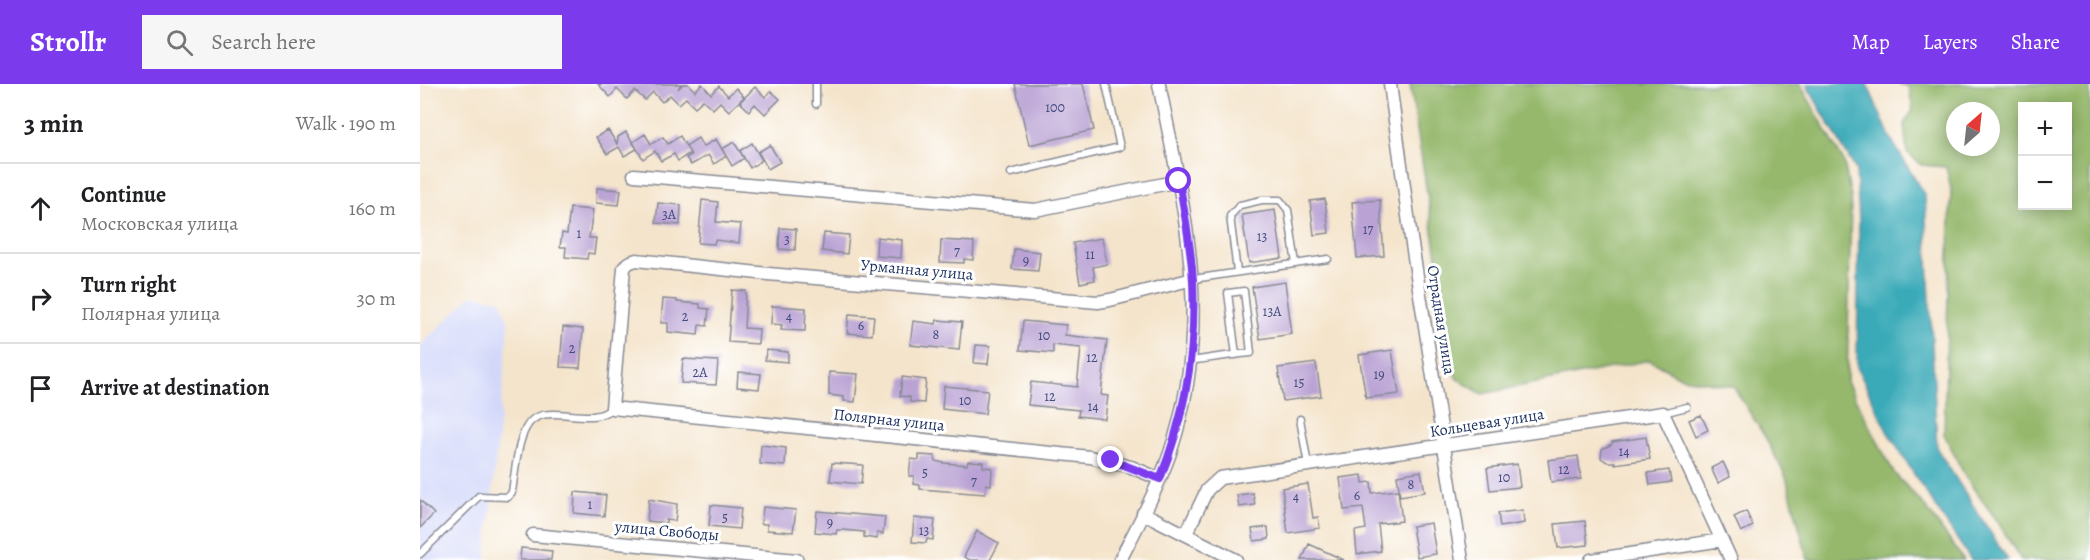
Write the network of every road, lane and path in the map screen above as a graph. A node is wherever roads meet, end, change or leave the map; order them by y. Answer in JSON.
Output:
{"nodes":[{"id":1,"x":816,"y":84,"type":"edge"},
{"id":2,"x":1106,"y":84,"type":"edge"},
{"id":3,"x":1159,"y":84,"type":"edge"},
{"id":4,"x":1390,"y":84,"type":"edge"},
{"id":5,"x":816,"y":104,"type":"dead end"},
{"id":6,"x":1011,"y":173,"type":"dead end"},
{"id":7,"x":634,"y":175,"type":"dead end"},
{"id":8,"x":1179,"y":181,"type":"junction"},
{"id":9,"x":1328,"y":259,"type":"dead end"},
{"id":10,"x":1296,"y":264,"type":"junction"},
{"id":11,"x":1237,"y":272,"type":"junction"},
{"id":12,"x":1193,"y":279,"type":"junction"},
{"id":13,"x":1236,"y":355,"type":"junction"},
{"id":14,"x":1190,"y":361,"type":"junction"},
{"id":15,"x":1688,"y":407,"type":"dead end"},
{"id":16,"x":612,"y":408,"type":"junction"},
{"id":17,"x":1663,"y":412,"type":"junction"},
{"id":18,"x":1300,"y":419,"type":"dead end"},
{"id":19,"x":1445,"y":446,"type":"junction"},
{"id":20,"x":1308,"y":466,"type":"junction"},
{"id":21,"x":1160,"y":479,"type":"junction"},
{"id":22,"x":1143,"y":513,"type":"junction"},
{"id":23,"x":1186,"y":534,"type":"junction"},
{"id":24,"x":533,"y":535,"type":"dead end"},
{"id":25,"x":1722,"y":540,"type":"junction"},
{"id":26,"x":420,"y":554,"type":"edge"},
{"id":27,"x":767,"y":559,"type":"edge"},
{"id":28,"x":797,"y":560,"type":"edge"},
{"id":29,"x":1120,"y":560,"type":"edge"},
{"id":30,"x":1236,"y":560,"type":"edge"},
{"id":31,"x":1461,"y":560,"type":"edge"},
{"id":32,"x":1591,"y":560,"type":"edge"},
{"id":33,"x":1731,"y":560,"type":"edge"}],
"edges":[{"from":1,"to":5,"type":"lane"},
{"from":2,"to":6,"type":"lane"},
{"from":3,"to":8,"type":"street"},
{"from":4,"to":19,"type":"street","name":"Отрадная улица"},
{"from":7,"to":8,"type":"street"},
{"from":8,"to":12,"type":"street"},
{"from":9,"to":10,"type":"lane"},
{"from":10,"to":11,"type":"lane"},
{"from":10,"to":11,"type":"lane"},
{"from":11,"to":12,"type":"lane"},
{"from":12,"to":14,"type":"street"},
{"from":12,"to":16,"type":"street","name":"Урманная улица"},
{"from":13,"to":13,"type":"lane"},
{"from":13,"to":14,"type":"lane"},
{"from":14,"to":21,"type":"street"},
{"from":15,"to":17,"type":"lane"},
{"from":16,"to":21,"type":"street","name":"Полярная улица"},
{"from":16,"to":26,"type":"lane"},
{"from":17,"to":19,"type":"street","name":"Кольцевая улица"},
{"from":17,"to":25,"type":"street"},
{"from":18,"to":20,"type":"lane"},
{"from":19,"to":20,"type":"street","name":"Кольцевая улица"},
{"from":19,"to":31,"type":"street","name":"Отрадная улица"},
{"from":20,"to":23,"type":"street","name":"Кольцевая улица"},
{"from":21,"to":22,"type":"street"},
{"from":22,"to":23,"type":"street"},
{"from":22,"to":29,"type":"street"},
{"from":23,"to":30,"type":"street"},
{"from":24,"to":27,"type":"street","name":"улица Свободы"},
{"from":25,"to":32,"type":"street"},
{"from":25,"to":33,"type":"street"},
{"from":27,"to":28,"type":"street","name":"улица Свободы"}]}
